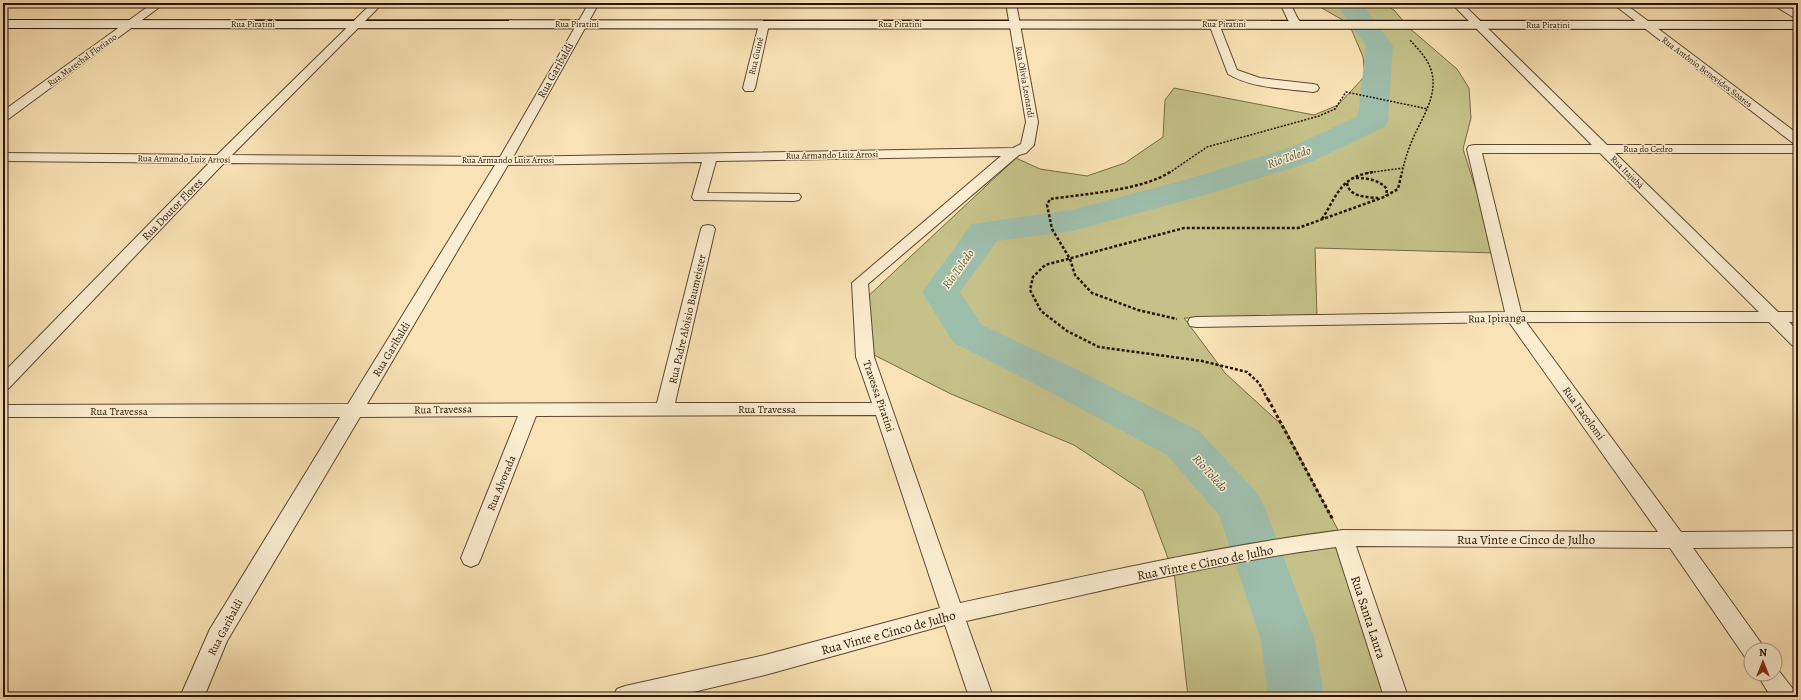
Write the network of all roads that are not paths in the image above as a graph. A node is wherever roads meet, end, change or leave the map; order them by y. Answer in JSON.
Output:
{"nodes":[{"id":1,"x":160,"y":3,"type":"edge"},
{"id":2,"x":378,"y":3,"type":"edge"},
{"id":3,"x":594,"y":3,"type":"edge"},
{"id":4,"x":1011,"y":3,"type":"edge"},
{"id":5,"x":1285,"y":3,"type":"edge"},
{"id":6,"x":1456,"y":3,"type":"edge"},
{"id":7,"x":1617,"y":3,"type":"edge"},
{"id":8,"x":1775,"y":3,"type":"edge"},
{"id":9,"x":1798,"y":17,"type":"edge"},
{"id":10,"x":3,"y":24,"type":"edge"},
{"id":11,"x":131,"y":24,"type":"junction"},
{"id":12,"x":357,"y":24,"type":"junction"},
{"id":13,"x":581,"y":24,"type":"junction"},
{"id":14,"x":764,"y":24,"type":"junction"},
{"id":15,"x":1014,"y":24,"type":"junction"},
{"id":16,"x":1214,"y":24,"type":"junction"},
{"id":17,"x":1298,"y":24,"type":"junction"},
{"id":18,"x":1477,"y":24,"type":"junction"},
{"id":19,"x":1645,"y":24,"type":"junction"},
{"id":20,"x":1798,"y":24,"type":"edge"},
{"id":21,"x":749,"y":88,"type":"dead end"},
{"id":22,"x":1313,"y":88,"type":"dead end"},
{"id":23,"x":3,"y":117,"type":"edge"},
{"id":24,"x":1798,"y":140,"type":"edge"},
{"id":25,"x":1474,"y":149,"type":"joint"},
{"id":26,"x":1603,"y":149,"type":"junction"},
{"id":27,"x":1798,"y":149,"type":"edge"},
{"id":28,"x":1014,"y":152,"type":"junction"},
{"id":29,"x":3,"y":157,"type":"edge"},
{"id":30,"x":710,"y":157,"type":"junction"},
{"id":31,"x":220,"y":159,"type":"junction"},
{"id":32,"x":504,"y":161,"type":"junction"},
{"id":33,"x":794,"y":197,"type":"dead end"},
{"id":34,"x":708,"y":229,"type":"dead end"},
{"id":35,"x":1514,"y":317,"type":"junction"},
{"id":36,"x":1774,"y":317,"type":"junction"},
{"id":37,"x":1798,"y":317,"type":"edge"},
{"id":38,"x":1196,"y":322,"type":"road end"},
{"id":39,"x":1798,"y":341,"type":"edge"},
{"id":40,"x":3,"y":384,"type":"edge"},
{"id":41,"x":530,"y":409,"type":"junction"},
{"id":42,"x":665,"y":409,"type":"junction"},
{"id":43,"x":884,"y":409,"type":"junction"},
{"id":44,"x":354,"y":410,"type":"junction"},
{"id":45,"x":3,"y":411,"type":"edge"},
{"id":46,"x":1343,"y":538,"type":"junction"},
{"id":47,"x":1798,"y":539,"type":"edge"},
{"id":48,"x":1676,"y":540,"type":"junction"},
{"id":49,"x":471,"y":558,"type":"dead end"},
{"id":50,"x":952,"y":614,"type":"junction"},
{"id":51,"x":1747,"y":642,"type":"edge"},
{"id":52,"x":1775,"y":682,"type":"edge"},
{"id":53,"x":192,"y":697,"type":"edge"},
{"id":54,"x":625,"y":697,"type":"edge"},
{"id":55,"x":981,"y":697,"type":"edge"},
{"id":56,"x":1396,"y":697,"type":"edge"},
{"id":57,"x":1785,"y":697,"type":"edge"}],
"edges":[{"from":1,"to":11,"type":"street","name":"Rua Marechal Floriano"},
{"from":2,"to":12,"type":"street","name":"Rua Doutor Flores"},
{"from":3,"to":13,"type":"street","name":"Rua Garibaldi"},
{"from":4,"to":15,"type":"street","name":"Rua Olivia Leonardi"},
{"from":5,"to":17,"type":"street"},
{"from":6,"to":18,"type":"street","name":"Rua Itajubá"},
{"from":7,"to":19,"type":"street","name":"Rua Antônio Benevides Soares"},
{"from":8,"to":9,"type":"street"},
{"from":10,"to":11,"type":"street","name":"Rua Piratini"},
{"from":11,"to":12,"type":"street","name":"Rua Piratini"},
{"from":11,"to":23,"type":"street","name":"Rua Marechal Floriano"},
{"from":12,"to":13,"type":"street","name":"Rua Piratini"},
{"from":12,"to":31,"type":"street","name":"Rua Doutor Flores"},
{"from":13,"to":14,"type":"street","name":"Rua Piratini"},
{"from":13,"to":32,"type":"street","name":"Rua Garibaldi"},
{"from":14,"to":15,"type":"street","name":"Rua Piratini"},
{"from":14,"to":21,"type":"street","name":"Rua Guiné"},
{"from":15,"to":16,"type":"street","name":"Rua Piratini"},
{"from":15,"to":28,"type":"street","name":"Rua Olivia Leonardi"},
{"from":16,"to":17,"type":"street","name":"Rua Piratini"},
{"from":16,"to":22,"type":"street"},
{"from":17,"to":18,"type":"street","name":"Rua Piratini"},
{"from":18,"to":19,"type":"street","name":"Rua Piratini"},
{"from":18,"to":26,"type":"street","name":"Rua Itajubá"},
{"from":19,"to":20,"type":"street","name":"Rua Piratini"},
{"from":19,"to":24,"type":"street","name":"Rua Antônio Benevides Soares"},
{"from":25,"to":26,"type":"street","name":"Rua do Cedro"},
{"from":25,"to":35,"type":"street","name":"Rua Itacolomi"},
{"from":26,"to":27,"type":"street","name":"Rua do Cedro"},
{"from":26,"to":36,"type":"street","name":"Rua Itajubá"},
{"from":28,"to":30,"type":"street","name":"Rua Armando Luiz Arrosi"},
{"from":28,"to":43,"type":"street","name":"Travessa Piratini"},
{"from":29,"to":31,"type":"street","name":"Rua Armando Luiz Arrosi"},
{"from":30,"to":32,"type":"street","name":"Rua Armando Luiz Arrosi"},
{"from":30,"to":33,"type":"street"},
{"from":31,"to":32,"type":"street","name":"Rua Armando Luiz Arrosi"},
{"from":31,"to":40,"type":"street","name":"Rua Doutor Flores"},
{"from":32,"to":44,"type":"street","name":"Rua Garibaldi"},
{"from":34,"to":42,"type":"street","name":"Rua Padre Aloisio Baumeister"},
{"from":35,"to":36,"type":"street","name":"Rua Ipiranga"},
{"from":35,"to":38,"type":"street","name":"Rua Ipiranga"},
{"from":35,"to":48,"type":"street","name":"Rua Itacolomi"},
{"from":36,"to":37,"type":"street","name":"Rua Ipiranga"},
{"from":36,"to":39,"type":"street","name":"Rua Itajubá"},
{"from":41,"to":42,"type":"street","name":"Rua Travessa"},
{"from":41,"to":44,"type":"street","name":"Rua Travessa"},
{"from":41,"to":49,"type":"street","name":"Rua Alvorada"},
{"from":42,"to":43,"type":"street","name":"Rua Travessa"},
{"from":43,"to":50,"type":"street","name":"Travessa Piratini"},
{"from":44,"to":45,"type":"street","name":"Rua Travessa"},
{"from":44,"to":53,"type":"street","name":"Rua Garibaldi"},
{"from":46,"to":48,"type":"street","name":"Rua Vinte e Cinco de Julho"},
{"from":46,"to":50,"type":"street","name":"Rua Vinte e Cinco de Julho"},
{"from":46,"to":56,"type":"street","name":"Rua Santa Laura"},
{"from":47,"to":48,"type":"street","name":"Rua Vinte e Cinco de Julho"},
{"from":48,"to":51,"type":"street","name":"Rua Itacolomi"},
{"from":50,"to":54,"type":"street","name":"Rua Vinte e Cinco de Julho"},
{"from":50,"to":55,"type":"street","name":"Travessa Piratini"},
{"from":52,"to":57,"type":"street"}]}
